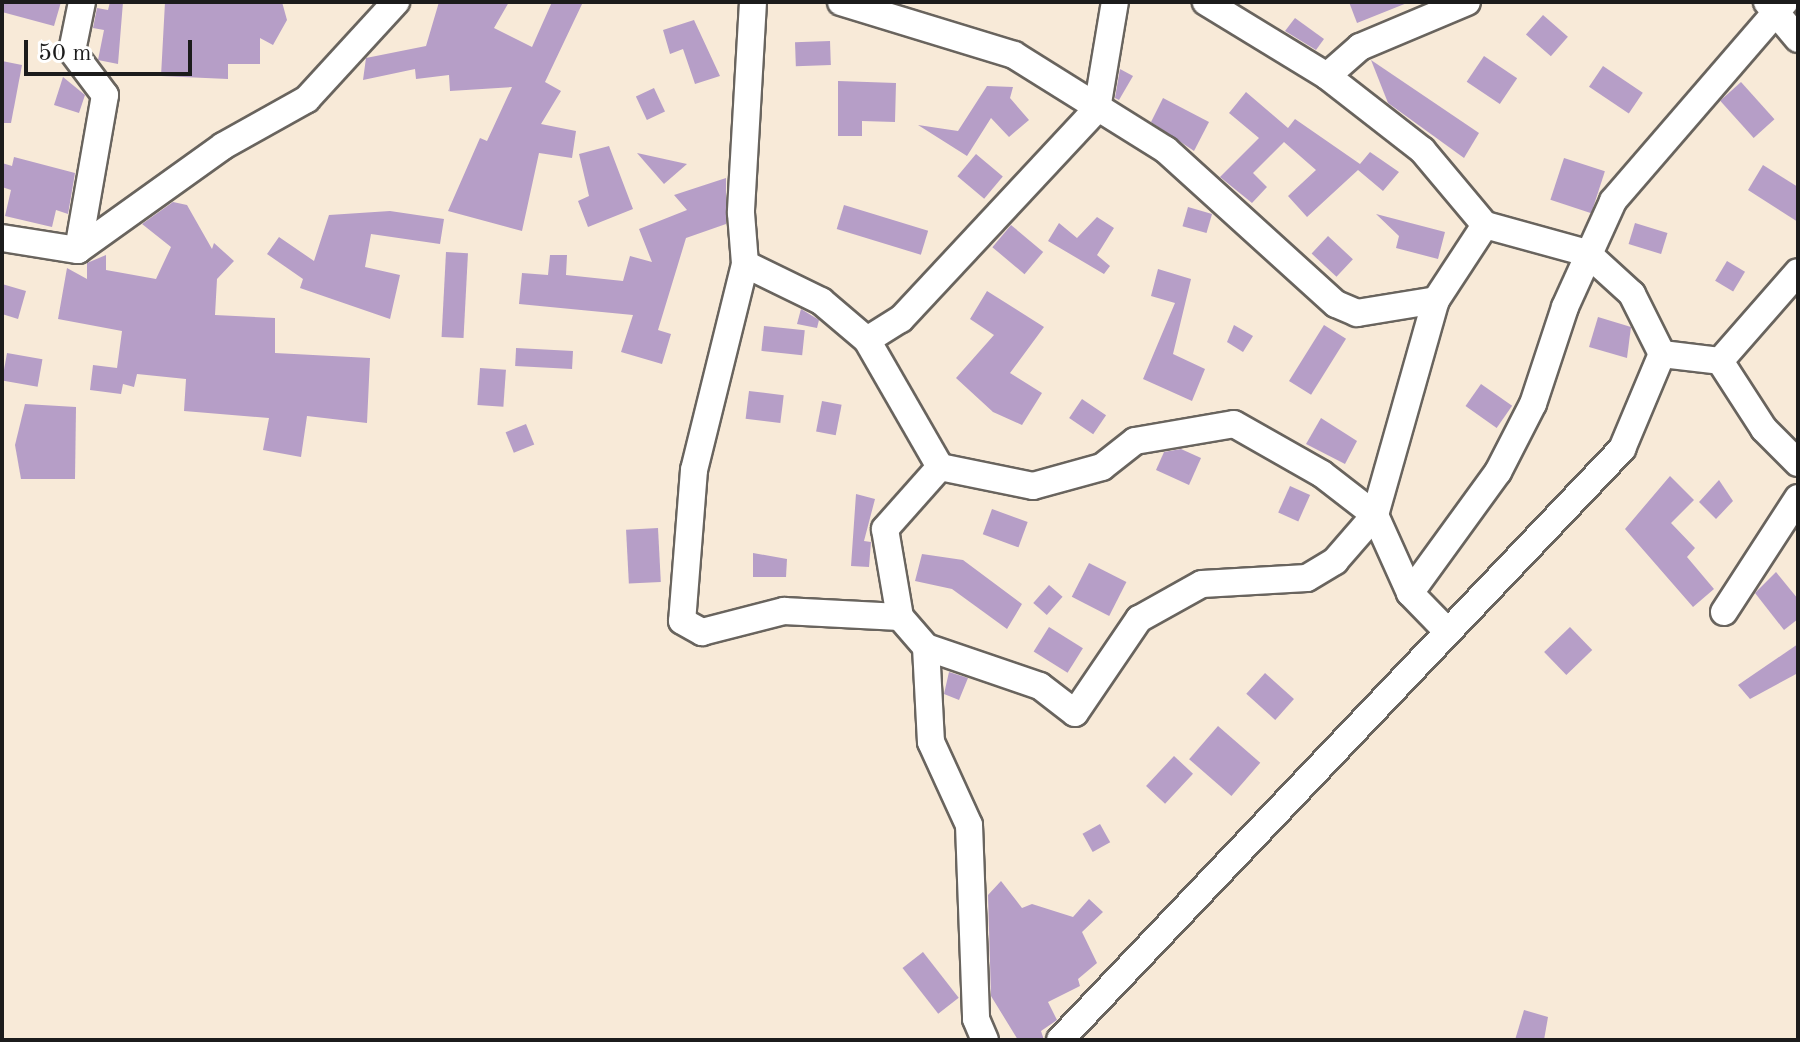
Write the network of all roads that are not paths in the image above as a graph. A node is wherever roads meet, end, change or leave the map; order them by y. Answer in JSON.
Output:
{"nodes":[{"id":1,"x":82,"y":2,"type":"edge"},
{"id":2,"x":396,"y":2,"type":"edge"},
{"id":3,"x":753,"y":2,"type":"edge"},
{"id":4,"x":841,"y":2,"type":"edge"},
{"id":5,"x":1115,"y":2,"type":"edge"},
{"id":6,"x":1206,"y":2,"type":"edge"},
{"id":7,"x":1467,"y":2,"type":"edge"},
{"id":8,"x":1775,"y":6,"type":"edge"},
{"id":9,"x":1798,"y":39,"type":"edge"},
{"id":10,"x":1327,"y":76,"type":"junction"},
{"id":11,"x":1097,"y":109,"type":"junction"},
{"id":12,"x":1485,"y":225,"type":"junction"},
{"id":13,"x":2,"y":238,"type":"edge"},
{"id":14,"x":78,"y":250,"type":"junction"},
{"id":15,"x":1587,"y":253,"type":"junction"},
{"id":16,"x":745,"y":264,"type":"junction"},
{"id":17,"x":1798,"y":272,"type":"edge"},
{"id":18,"x":1436,"y":300,"type":"junction"},
{"id":19,"x":867,"y":340,"type":"junction"},
{"id":20,"x":1662,"y":354,"type":"junction"},
{"id":21,"x":1720,"y":361,"type":"junction"},
{"id":22,"x":1798,"y":463,"type":"edge"},
{"id":23,"x":940,"y":467,"type":"junction"},
{"id":24,"x":1798,"y":498,"type":"edge"},
{"id":25,"x":1375,"y":515,"type":"junction"},
{"id":26,"x":1410,"y":593,"type":"junction"},
{"id":27,"x":1724,"y":612,"type":"dead end"},
{"id":28,"x":900,"y":617,"type":"junction"},
{"id":29,"x":1448,"y":632,"type":"junction"},
{"id":30,"x":926,"y":647,"type":"junction"},
{"id":31,"x":985,"y":1040,"type":"edge"},
{"id":32,"x":1060,"y":1040,"type":"edge"}],
"edges":[{"from":1,"to":14,"type":"street"},
{"from":2,"to":14,"type":"street"},
{"from":3,"to":16,"type":"street"},
{"from":4,"to":11,"type":"street"},
{"from":5,"to":11,"type":"street"},
{"from":6,"to":10,"type":"street"},
{"from":7,"to":10,"type":"street"},
{"from":8,"to":9,"type":"street"},
{"from":8,"to":15,"type":"street"},
{"from":10,"to":12,"type":"street"},
{"from":11,"to":18,"type":"street"},
{"from":11,"to":19,"type":"street"},
{"from":12,"to":15,"type":"street"},
{"from":12,"to":18,"type":"street"},
{"from":13,"to":14,"type":"street"},
{"from":15,"to":20,"type":"street"},
{"from":15,"to":26,"type":"street"},
{"from":16,"to":19,"type":"street"},
{"from":16,"to":28,"type":"street"},
{"from":17,"to":21,"type":"street"},
{"from":18,"to":25,"type":"street"},
{"from":19,"to":23,"type":"street"},
{"from":20,"to":21,"type":"street"},
{"from":20,"to":29,"type":"street"},
{"from":21,"to":22,"type":"street"},
{"from":23,"to":25,"type":"street"},
{"from":23,"to":28,"type":"street"},
{"from":24,"to":27,"type":"street"},
{"from":25,"to":26,"type":"street"},
{"from":25,"to":30,"type":"street"},
{"from":26,"to":29,"type":"street"},
{"from":28,"to":30,"type":"street"},
{"from":29,"to":32,"type":"street"},
{"from":30,"to":31,"type":"street"}]}
